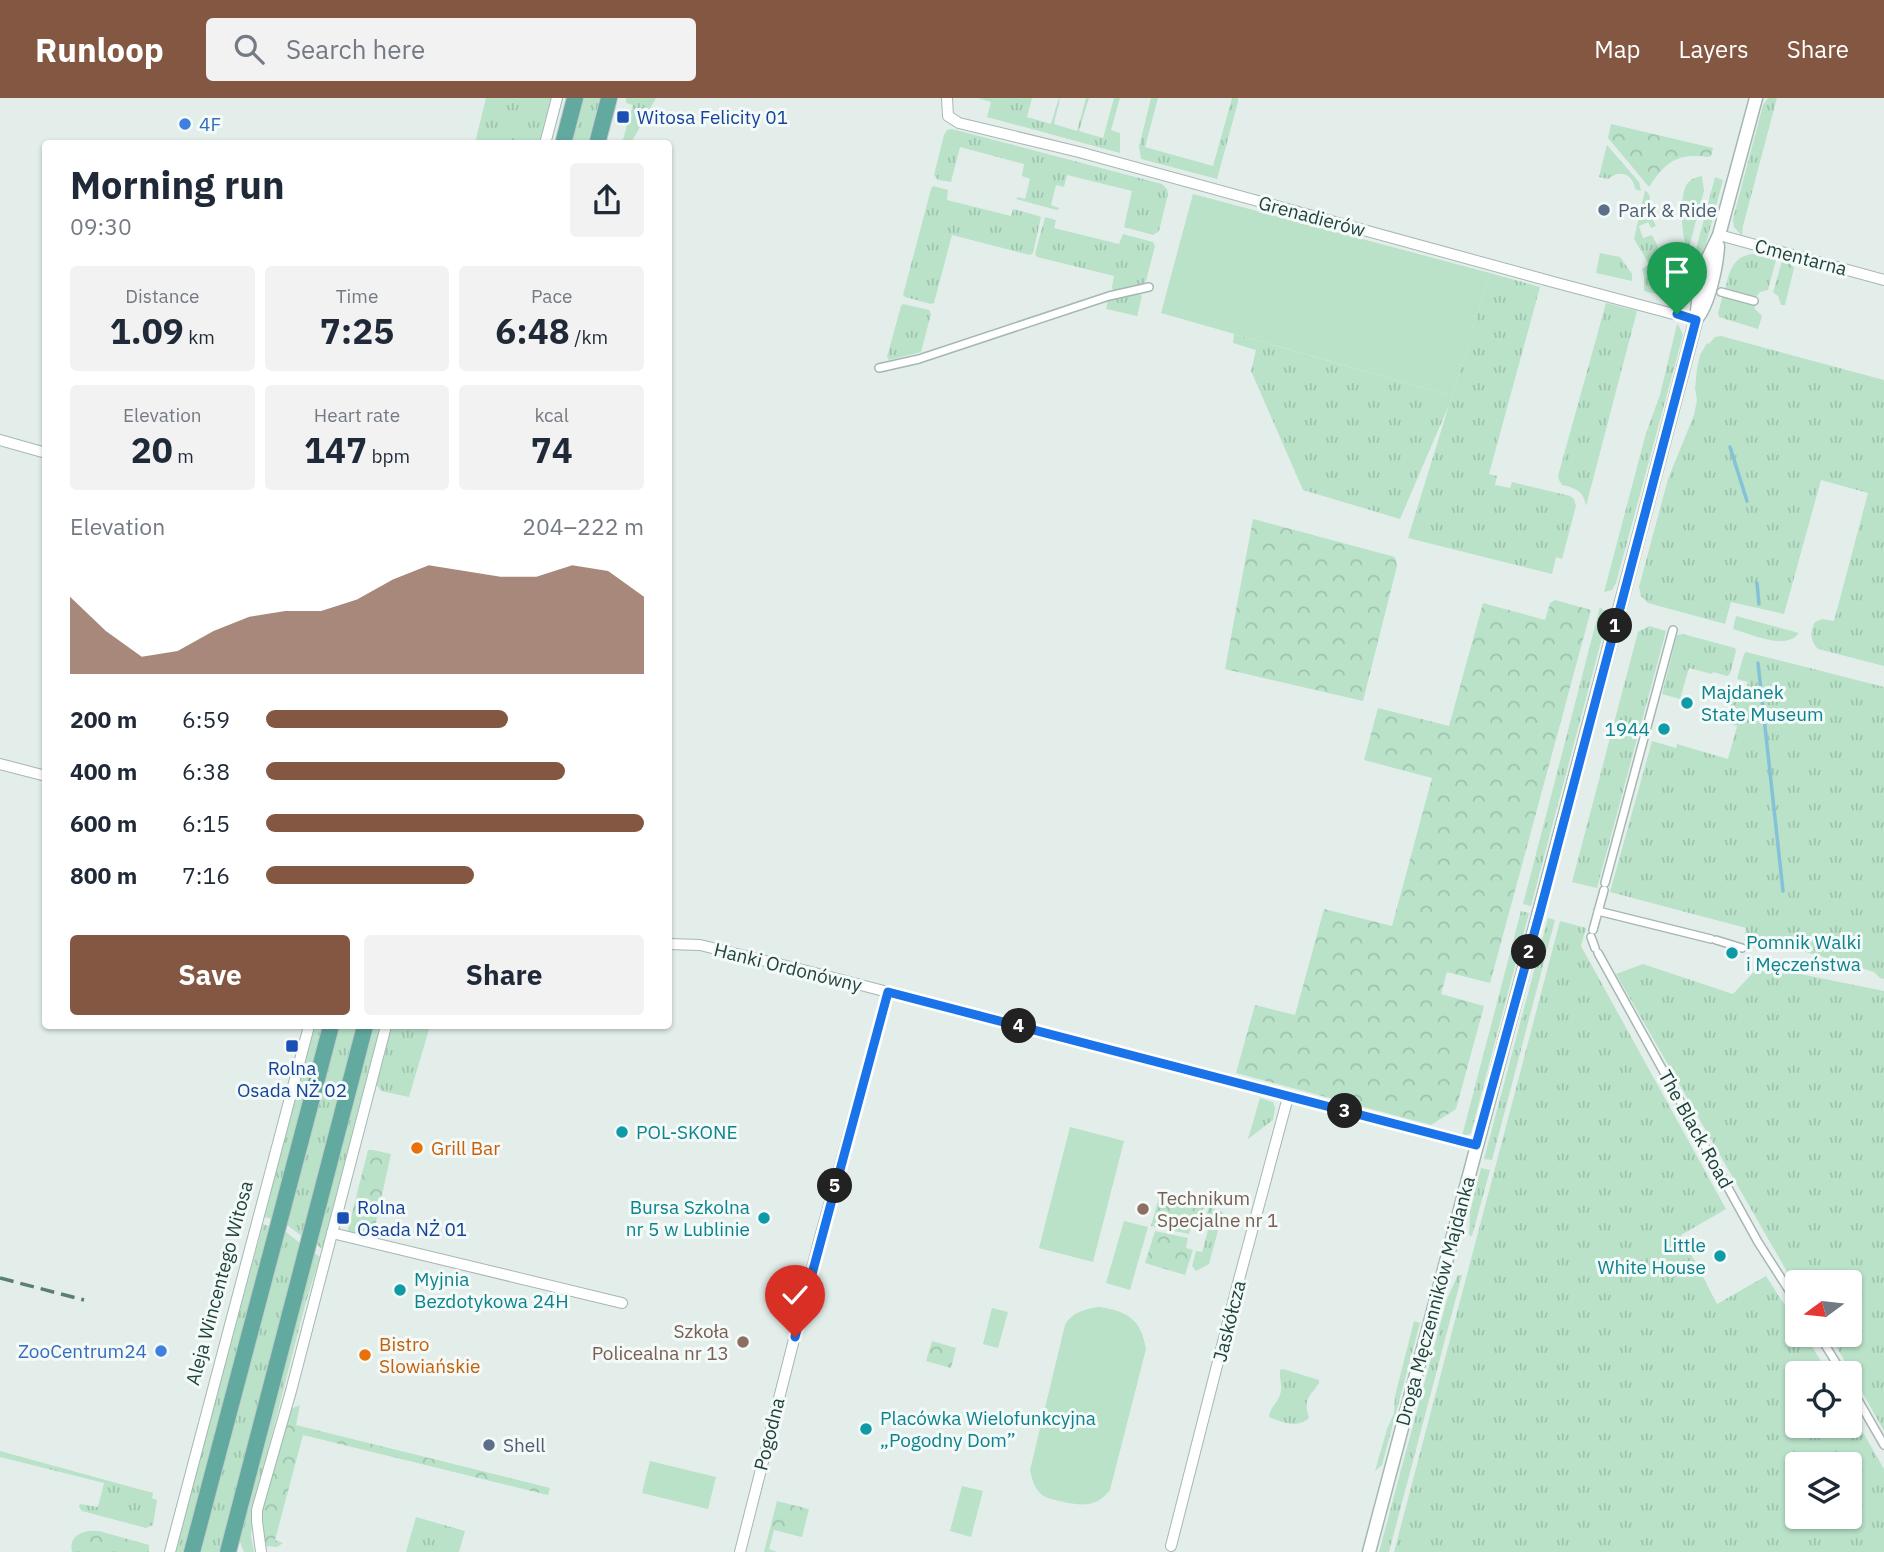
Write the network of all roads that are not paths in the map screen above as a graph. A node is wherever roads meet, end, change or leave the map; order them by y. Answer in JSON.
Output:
{"nodes":[{"id":1,"x":557,"y":98,"type":"edge"},
{"id":2,"x":575,"y":98,"type":"edge"},
{"id":3,"x":609,"y":98,"type":"edge"},
{"id":4,"x":947,"y":98,"type":"edge"},
{"id":5,"x":1754,"y":101,"type":"edge"},
{"id":6,"x":546,"y":140,"type":"edge"},
{"id":7,"x":564,"y":140,"type":"edge"},
{"id":8,"x":598,"y":140,"type":"edge"},
{"id":9,"x":1719,"y":235,"type":"junction"},
{"id":10,"x":1742,"y":241,"type":"junction"},
{"id":11,"x":1718,"y":256,"type":"junction"},
{"id":12,"x":1884,"y":279,"type":"edge"},
{"id":13,"x":1149,"y":287,"type":"dead end"},
{"id":14,"x":1721,"y":292,"type":"dead end"},
{"id":15,"x":1752,"y":300,"type":"dead end"},
{"id":16,"x":1696,"y":320,"type":"junction"},
{"id":17,"x":879,"y":368,"type":"dead end"},
{"id":18,"x":0,"y":440,"type":"edge"},
{"id":19,"x":42,"y":452,"type":"edge"},
{"id":20,"x":1673,"y":630,"type":"dead end"},
{"id":21,"x":0,"y":764,"type":"edge"},
{"id":22,"x":42,"y":775,"type":"edge"},
{"id":23,"x":1598,"y":911,"type":"junction"},
{"id":24,"x":672,"y":944,"type":"edge"},
{"id":25,"x":1742,"y":948,"type":"dead end"},
{"id":26,"x":888,"y":992,"type":"junction"},
{"id":27,"x":308,"y":1029,"type":"edge"},
{"id":28,"x":330,"y":1029,"type":"edge"},
{"id":29,"x":364,"y":1029,"type":"edge"},
{"id":30,"x":385,"y":1029,"type":"edge"},
{"id":31,"x":1289,"y":1097,"type":"junction"},
{"id":32,"x":1476,"y":1145,"type":"junction"},
{"id":33,"x":332,"y":1233,"type":"junction"},
{"id":34,"x":1785,"y":1284,"type":"edge"},
{"id":35,"x":622,"y":1303,"type":"dead end"},
{"id":36,"x":1862,"y":1407,"type":"edge"},
{"id":37,"x":1884,"y":1445,"type":"edge"},
{"id":38,"x":1171,"y":1546,"type":"dead end"},
{"id":39,"x":170,"y":1552,"type":"edge"},
{"id":40,"x":192,"y":1552,"type":"edge"},
{"id":41,"x":228,"y":1552,"type":"edge"},
{"id":42,"x":261,"y":1552,"type":"edge"},
{"id":43,"x":740,"y":1552,"type":"edge"},
{"id":44,"x":1368,"y":1552,"type":"edge"}],
"edges":[{"from":1,"to":6,"type":"street"},
{"from":2,"to":7,"type":"main road"},
{"from":3,"to":8,"type":"main road"},
{"from":4,"to":16,"type":"street","name":"Grenadierów"},
{"from":5,"to":9,"type":"street","name":"Droga Męczenników Majdanka"},
{"from":9,"to":10,"type":"street","name":"Cmentarna"},
{"from":9,"to":11,"type":"street","name":"Droga Męczenników Majdanka"},
{"from":9,"to":16,"type":"street","name":"Droga Męczenników Majdanka"},
{"from":10,"to":11,"type":"street"},
{"from":10,"to":12,"type":"street","name":"Cmentarna"},
{"from":11,"to":16,"type":"street","name":"Droga Męczenników Majdanka"},
{"from":13,"to":17,"type":"street"},
{"from":14,"to":15,"type":"street"},
{"from":16,"to":32,"type":"street","name":"Droga Męczenników Majdanka"},
{"from":18,"to":19,"type":"street"},
{"from":20,"to":23,"type":"street"},
{"from":21,"to":22,"type":"street"},
{"from":23,"to":25,"type":"street"},
{"from":23,"to":34,"type":"street","name":"The Black Road"},
{"from":24,"to":26,"type":"street","name":"Hanki Ordonówny"},
{"from":26,"to":31,"type":"street","name":"Hanki Ordonówny"},
{"from":26,"to":43,"type":"street","name":"Pogodna"},
{"from":27,"to":39,"type":"street","name":"Aleja Wincentego Witosa"},
{"from":28,"to":40,"type":"main road"},
{"from":29,"to":41,"type":"main road"},
{"from":30,"to":33,"type":"street"},
{"from":31,"to":32,"type":"street","name":"Hanki Ordonówny"},
{"from":31,"to":38,"type":"street","name":"Jaskółcza"},
{"from":32,"to":44,"type":"street","name":"Droga Męczenników Majdanka"},
{"from":33,"to":35,"type":"street"},
{"from":33,"to":42,"type":"street"},
{"from":36,"to":37,"type":"street"}]}
